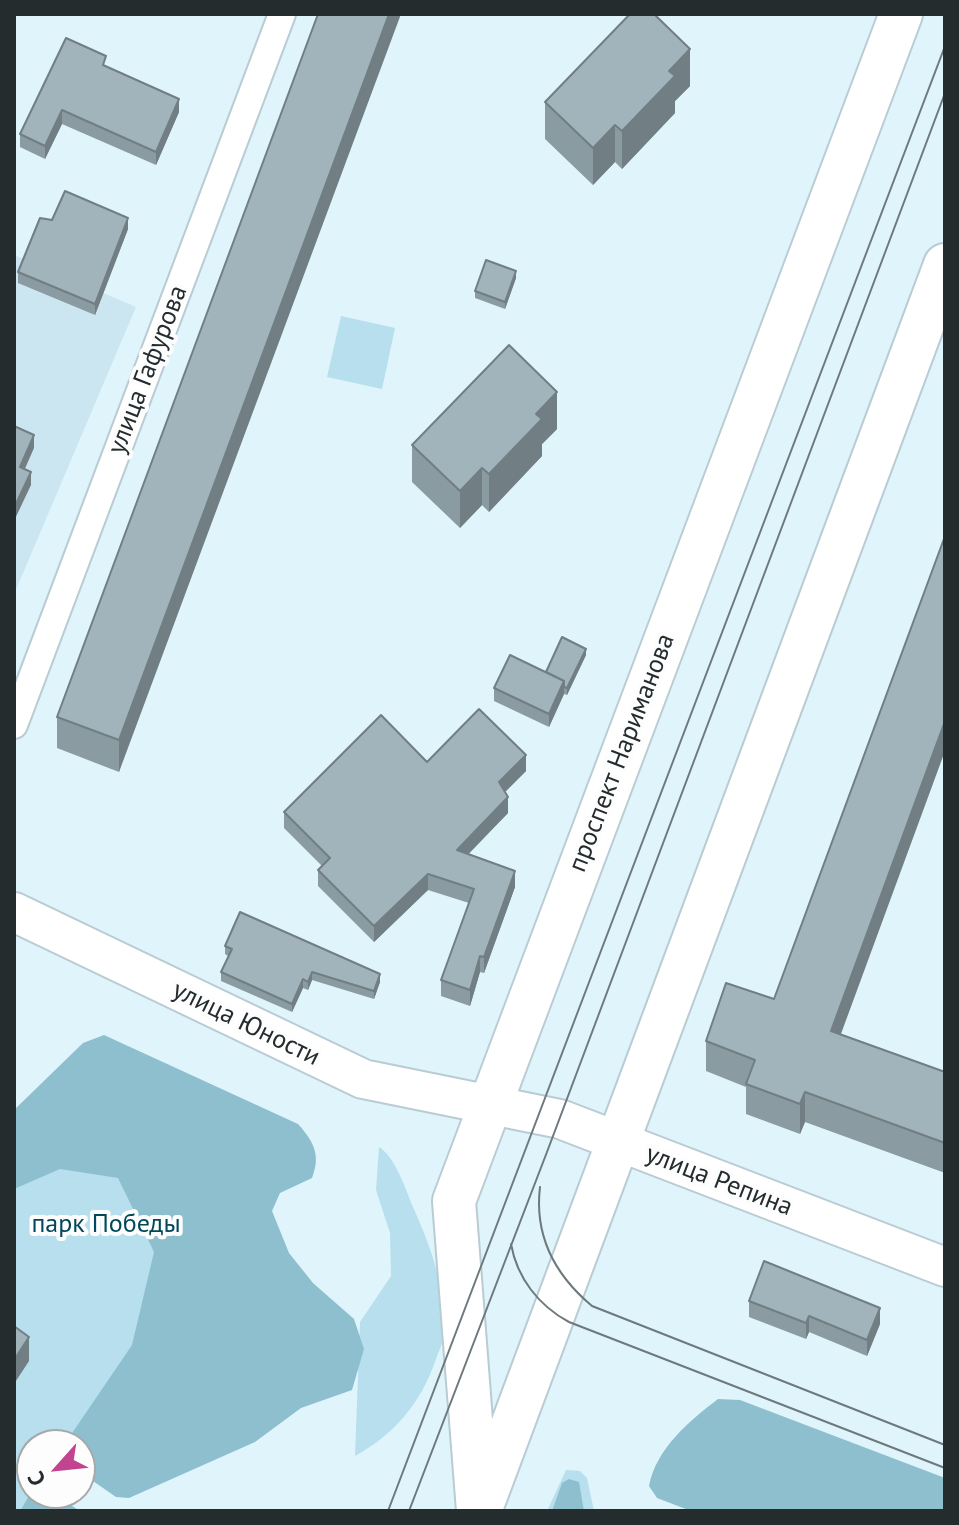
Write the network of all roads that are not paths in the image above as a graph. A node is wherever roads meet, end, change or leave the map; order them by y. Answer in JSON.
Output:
{"nodes":[{"id":1,"x":282,"y":14,"type":"edge"},
{"id":2,"x":901,"y":14,"type":"edge"},
{"id":3,"x":945,"y":265,"type":"edge"},
{"id":4,"x":14,"y":725,"type":"edge"},
{"id":5,"x":14,"y":912,"type":"edge"},
{"id":6,"x":489,"y":1104,"type":"junction"},
{"id":7,"x":618,"y":1141,"type":"junction"},
{"id":8,"x":945,"y":1267,"type":"edge"},
{"id":9,"x":479,"y":1511,"type":"edge"}],
"edges":[{"from":1,"to":4,"type":"street","name":"улица Гафурова"},
{"from":2,"to":6,"type":"main road","name":"проспект Нариманова"},
{"from":3,"to":7,"type":"main road","name":"проспект Нариманова"},
{"from":5,"to":6,"type":"main road","name":"улица Юности"},
{"from":6,"to":7,"type":"main road","name":"улица Репина"},
{"from":6,"to":9,"type":"main road","name":"проспект Нариманова"},
{"from":7,"to":8,"type":"main road","name":"улица Репина"},
{"from":7,"to":9,"type":"main road","name":"проспект Нариманова"}]}
